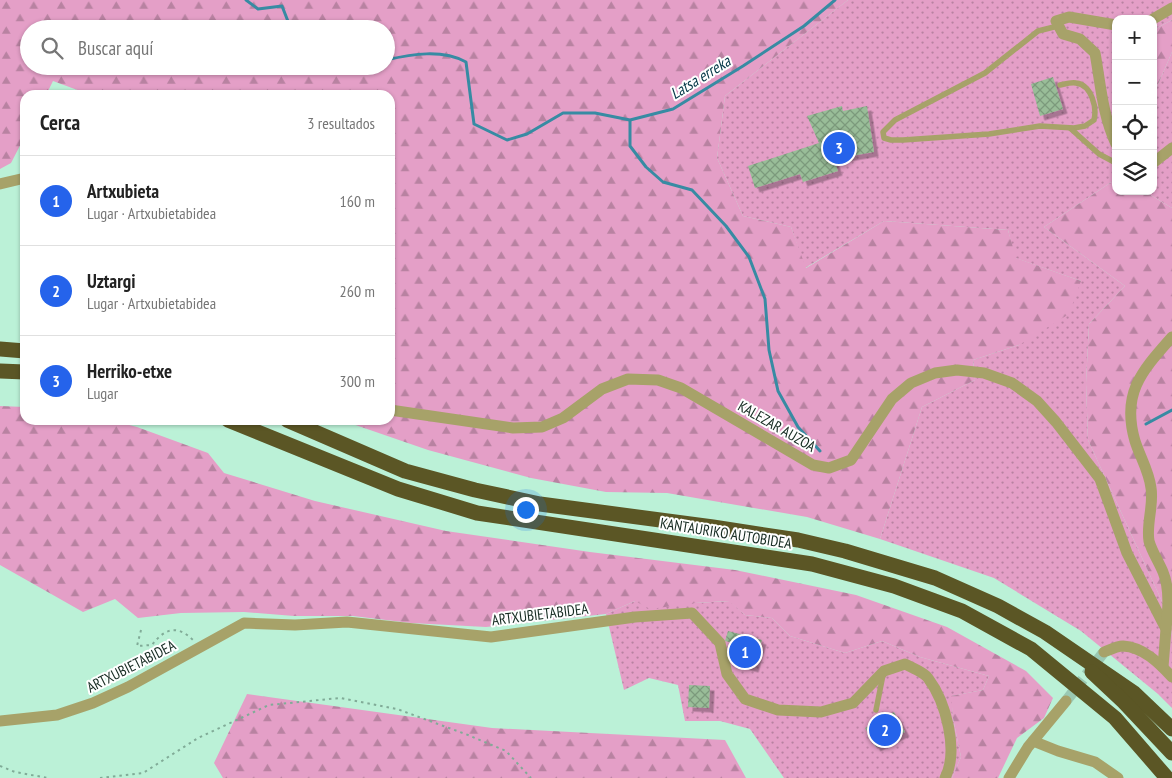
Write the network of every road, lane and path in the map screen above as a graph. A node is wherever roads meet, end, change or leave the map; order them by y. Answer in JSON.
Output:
{"nodes":[{"id":1,"x":1172,"y":8,"type":"edge"},
{"id":2,"x":1157,"y":17,"type":"edge"},
{"id":3,"x":1112,"y":24,"type":"edge"},
{"id":4,"x":1059,"y":26,"type":"junction"},
{"id":5,"x":1060,"y":85,"type":"dead end"},
{"id":6,"x":1070,"y":128,"type":"junction"},
{"id":7,"x":1112,"y":135,"type":"edge"},
{"id":8,"x":1172,"y":148,"type":"edge"},
{"id":9,"x":1157,"y":160,"type":"edge"},
{"id":10,"x":1112,"y":161,"type":"edge"},
{"id":11,"x":20,"y":179,"type":"edge"},
{"id":12,"x":0,"y":184,"type":"edge"},
{"id":13,"x":1172,"y":337,"type":"edge"},
{"id":14,"x":0,"y":349,"type":"edge"},
{"id":15,"x":20,"y":351,"type":"edge"},
{"id":16,"x":0,"y":371,"type":"edge"},
{"id":17,"x":20,"y":372,"type":"edge"},
{"id":18,"x":395,"y":411,"type":"edge"},
{"id":19,"x":240,"y":425,"type":"edge"},
{"id":20,"x":299,"y":425,"type":"edge"},
{"id":21,"x":1166,"y":628,"type":"junction"},
{"id":22,"x":141,"y":630,"type":"dead end"},
{"id":23,"x":1045,"y":632,"type":"junction"},
{"id":24,"x":200,"y":647,"type":"junction"},
{"id":25,"x":1104,"y":652,"type":"tunnel mouth"},
{"id":26,"x":1163,"y":667,"type":"junction"},
{"id":27,"x":884,"y":671,"type":"junction"},
{"id":28,"x":1172,"y":677,"type":"edge"},
{"id":29,"x":1066,"y":701,"type":"tunnel mouth"},
{"id":30,"x":876,"y":710,"type":"dead end"},
{"id":31,"x":0,"y":721,"type":"edge"},
{"id":32,"x":1172,"y":729,"type":"edge"},
{"id":33,"x":1034,"y":741,"type":"junction"},
{"id":34,"x":1172,"y":753,"type":"edge"},
{"id":35,"x":0,"y":766,"type":"edge"},
{"id":36,"x":48,"y":778,"type":"edge"},
{"id":37,"x":100,"y":778,"type":"edge"},
{"id":38,"x":531,"y":778,"type":"edge"},
{"id":39,"x":945,"y":778,"type":"edge"},
{"id":40,"x":1009,"y":778,"type":"edge"},
{"id":41,"x":1118,"y":778,"type":"edge"},
{"id":42,"x":1167,"y":778,"type":"edge"}],
"edges":[{"from":1,"to":2,"type":"street"},
{"from":3,"to":4,"type":"street"},
{"from":4,"to":6,"type":"lane"},
{"from":4,"to":7,"type":"street"},
{"from":5,"to":6,"type":"lane"},
{"from":6,"to":10,"type":"lane"},
{"from":8,"to":9,"type":"street"},
{"from":11,"to":12,"type":"street"},
{"from":13,"to":21,"type":"street"},
{"from":14,"to":15,"type":"highway"},
{"from":16,"to":17,"type":"highway"},
{"from":18,"to":21,"type":"street","name":"KALEZAR AUZOA"},
{"from":19,"to":42,"type":"highway","name":"KANTAURIKO AUTOBIDEA"},
{"from":20,"to":23,"type":"highway","name":"KANTAURIKO AUTOBIDEA"},
{"from":21,"to":26,"type":"street"},
{"from":22,"to":24,"type":"path"},
{"from":23,"to":32,"type":"highway","name":"KANTAURIKO AUTOBIDEA"},
{"from":23,"to":34,"type":"highway"},
{"from":24,"to":27,"type":"street","name":"ARTXUBIETABIDEA"},
{"from":24,"to":31,"type":"street","name":"ARTXUBIETABIDEA"},
{"from":25,"to":26,"type":"street"},
{"from":26,"to":28,"type":"street"},
{"from":27,"to":30,"type":"lane"},
{"from":27,"to":39,"type":"street"},
{"from":29,"to":33,"type":"street"},
{"from":33,"to":40,"type":"street"},
{"from":33,"to":41,"type":"street"},
{"from":35,"to":36,"type":"path"},
{"from":37,"to":38,"type":"path"}]}
